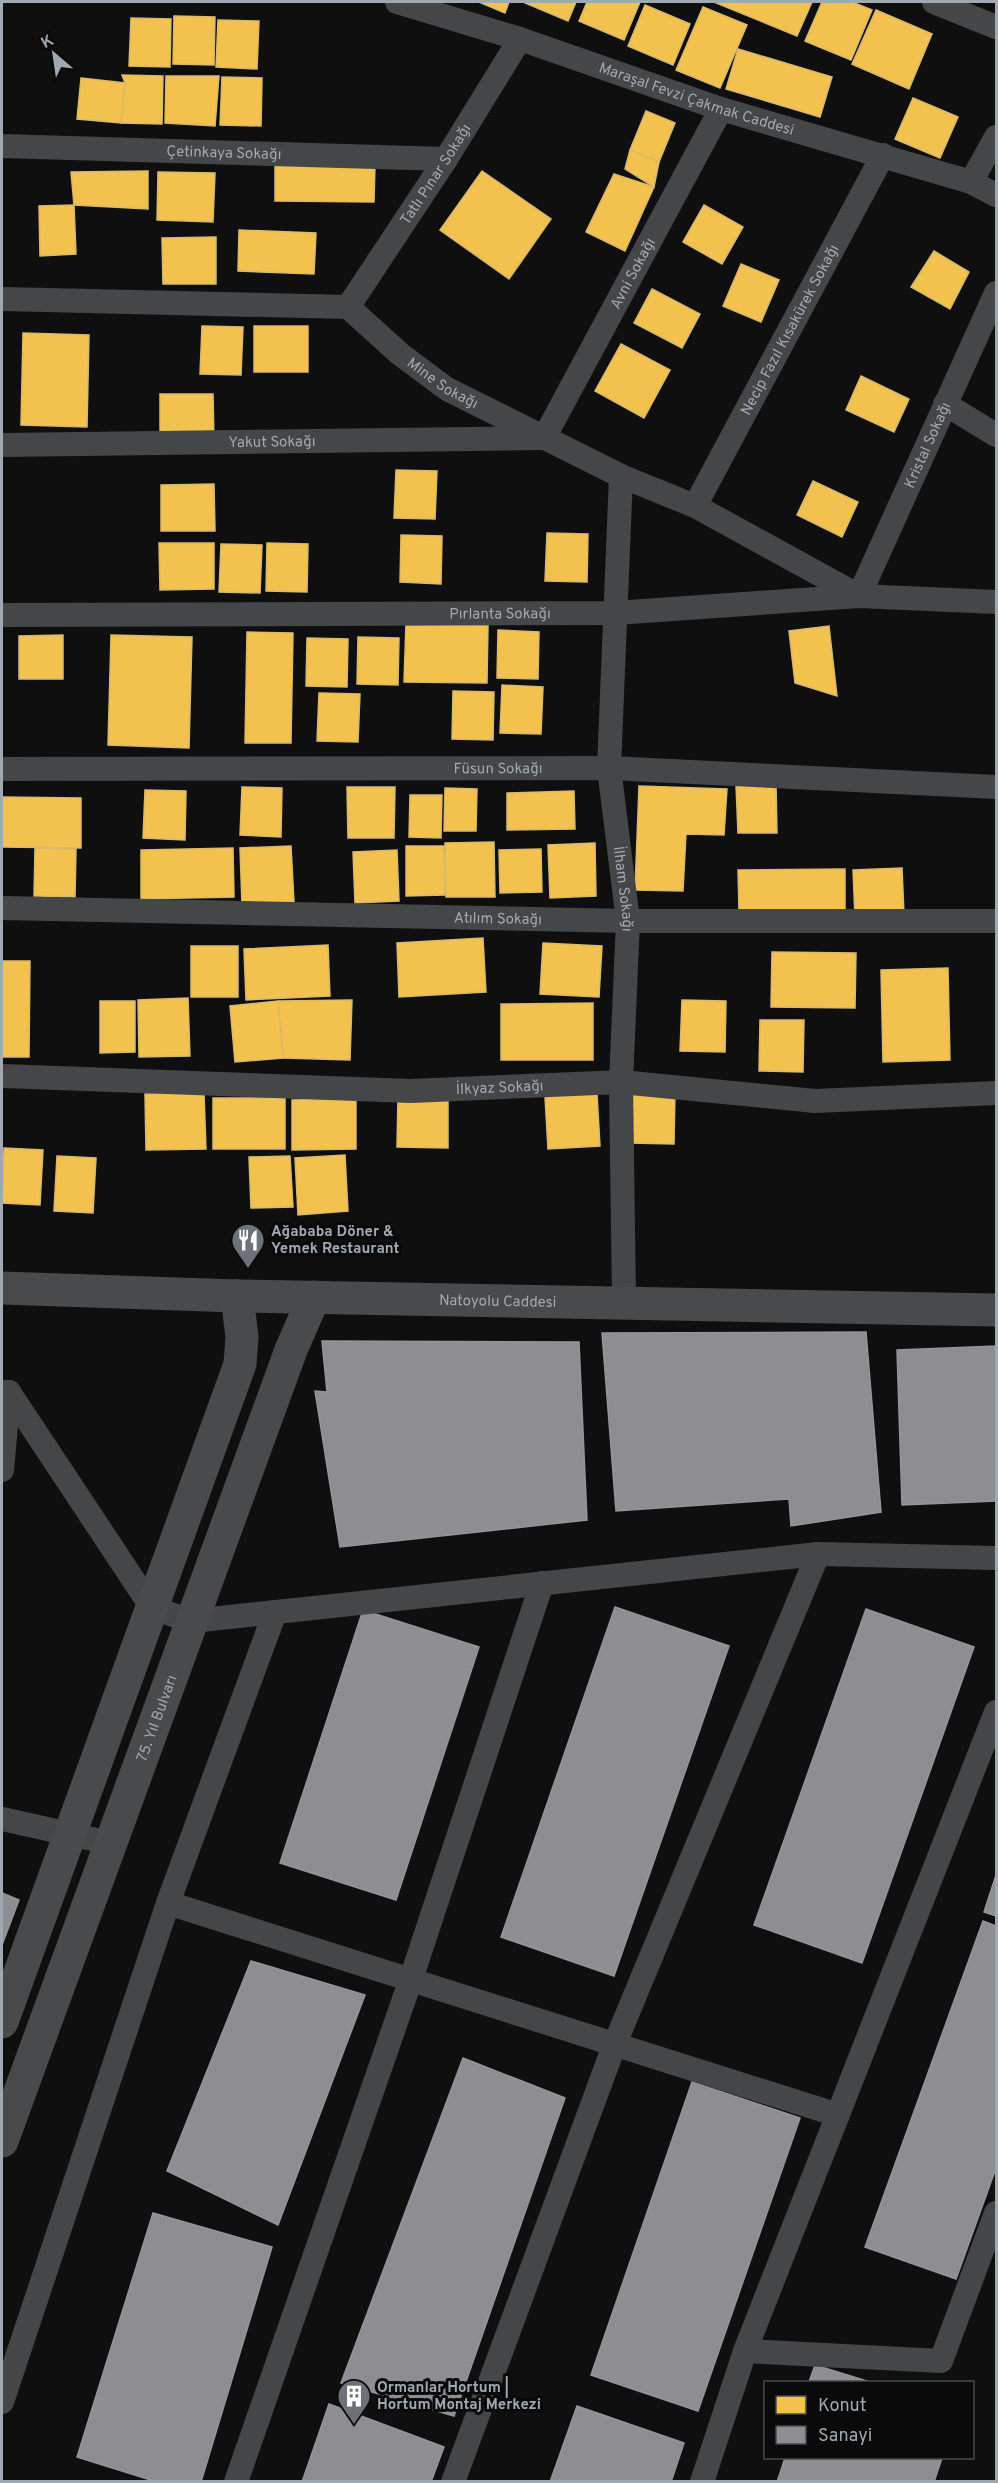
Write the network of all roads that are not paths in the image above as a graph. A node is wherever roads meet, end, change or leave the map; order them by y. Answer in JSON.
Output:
{"nodes":[{"id":1,"x":397,"y":2,"type":"edge"},
{"id":2,"x":934,"y":2,"type":"edge"},
{"id":3,"x":996,"y":27,"type":"edge"},
{"id":4,"x":520,"y":39,"type":"junction"},
{"id":5,"x":721,"y":109,"type":"junction"},
{"id":6,"x":996,"y":137,"type":"edge"},
{"id":7,"x":2,"y":146,"type":"edge"},
{"id":8,"x":884,"y":155,"type":"junction"},
{"id":9,"x":446,"y":159,"type":"junction"},
{"id":10,"x":971,"y":183,"type":"junction"},
{"id":11,"x":996,"y":195,"type":"edge"},
{"id":12,"x":996,"y":293,"type":"edge"},
{"id":13,"x":2,"y":298,"type":"edge"},
{"id":14,"x":348,"y":307,"type":"junction"},
{"id":15,"x":945,"y":404,"type":"junction"},
{"id":16,"x":996,"y":435,"type":"edge"},
{"id":17,"x":544,"y":438,"type":"junction"},
{"id":18,"x":2,"y":445,"type":"edge"},
{"id":19,"x":621,"y":476,"type":"junction"},
{"id":20,"x":695,"y":506,"type":"junction"},
{"id":21,"x":859,"y":596,"type":"junction"},
{"id":22,"x":996,"y":602,"type":"edge"},
{"id":23,"x":615,"y":613,"type":"junction"},
{"id":24,"x":2,"y":615,"type":"edge"},
{"id":25,"x":609,"y":768,"type":"junction"},
{"id":26,"x":2,"y":769,"type":"edge"},
{"id":27,"x":996,"y":787,"type":"edge"},
{"id":28,"x":2,"y":908,"type":"edge"},
{"id":29,"x":628,"y":921,"type":"junction"},
{"id":30,"x":996,"y":921,"type":"edge"},
{"id":31,"x":2,"y":1076,"type":"edge"},
{"id":32,"x":621,"y":1082,"type":"junction"},
{"id":33,"x":996,"y":1093,"type":"edge"},
{"id":34,"x":2,"y":1288,"type":"edge"},
{"id":35,"x":237,"y":1296,"type":"junction"},
{"id":36,"x":314,"y":1297,"type":"junction"},
{"id":37,"x":624,"y":1302,"type":"junction"},
{"id":38,"x":996,"y":1310,"type":"edge"},
{"id":39,"x":5,"y":1392,"type":"edge"},
{"id":40,"x":2,"y":1470,"type":"edge"},
{"id":41,"x":818,"y":1554,"type":"junction"},
{"id":42,"x":996,"y":1558,"type":"edge"},
{"id":43,"x":542,"y":1583,"type":"junction"},
{"id":44,"x":152,"y":1608,"type":"junction"},
{"id":45,"x":275,"y":1612,"type":"junction"},
{"id":46,"x":192,"y":1621,"type":"junction"},
{"id":47,"x":996,"y":1712,"type":"edge"},
{"id":48,"x":2,"y":1819,"type":"edge"},
{"id":49,"x":70,"y":1833,"type":"junction"},
{"id":50,"x":110,"y":1844,"type":"junction"},
{"id":51,"x":168,"y":1904,"type":"junction"},
{"id":52,"x":411,"y":1979,"type":"junction"},
{"id":53,"x":2,"y":2022,"type":"edge"},
{"id":54,"x":614,"y":2046,"type":"junction"},
{"id":55,"x":837,"y":2115,"type":"junction"},
{"id":56,"x":2,"y":2141,"type":"edge"},
{"id":57,"x":996,"y":2213,"type":"edge"},
{"id":58,"x":745,"y":2351,"type":"junction"},
{"id":59,"x":2,"y":2402,"type":"edge"},
{"id":60,"x":236,"y":2481,"type":"edge"},
{"id":61,"x":453,"y":2481,"type":"edge"},
{"id":62,"x":702,"y":2481,"type":"edge"}],
"edges":[{"from":1,"to":4,"type":"street","name":"Maraşal Fevzi Çakmak Caddesi"},
{"from":2,"to":3,"type":"street"},
{"from":4,"to":5,"type":"street","name":"Maraşal Fevzi Çakmak Caddesi"},
{"from":4,"to":9,"type":"street","name":"Tatlı Pınar Sokağı"},
{"from":5,"to":8,"type":"street","name":"Maraşal Fevzi Çakmak Caddesi"},
{"from":5,"to":17,"type":"street","name":"Avni Sokağı"},
{"from":6,"to":10,"type":"street"},
{"from":7,"to":9,"type":"street","name":"Çetinkaya Sokağı"},
{"from":8,"to":10,"type":"street","name":"Maraşal Fevzi Çakmak Caddesi"},
{"from":8,"to":20,"type":"street","name":"Necip Fazıl Kısakürek Sokağı"},
{"from":9,"to":14,"type":"street","name":"Tatlı Pınar Sokağı"},
{"from":10,"to":11,"type":"street","name":"Maraşal Fevzi Çakmak Caddesi"},
{"from":12,"to":15,"type":"street","name":"Kristal Sokağı"},
{"from":13,"to":14,"type":"street"},
{"from":14,"to":17,"type":"street","name":"Mine Sokağı"},
{"from":15,"to":16,"type":"street"},
{"from":15,"to":21,"type":"street","name":"Kristal Sokağı"},
{"from":17,"to":18,"type":"street","name":"Yakut Sokağı"},
{"from":17,"to":19,"type":"street","name":"Mine Sokağı"},
{"from":19,"to":20,"type":"street","name":"Mine Sokağı"},
{"from":19,"to":23,"type":"street","name":"İlham Sokağı"},
{"from":20,"to":21,"type":"street","name":"Mine Sokağı"},
{"from":21,"to":22,"type":"street","name":"Pırlanta Sokağı"},
{"from":21,"to":23,"type":"street","name":"Pırlanta Sokağı"},
{"from":23,"to":24,"type":"street","name":"Pırlanta Sokağı"},
{"from":23,"to":25,"type":"street","name":"İlham Sokağı"},
{"from":25,"to":26,"type":"street","name":"Füsun Sokağı"},
{"from":25,"to":27,"type":"street","name":"Füsun Sokağı"},
{"from":25,"to":29,"type":"street","name":"İlham Sokağı"},
{"from":28,"to":29,"type":"street","name":"Atılım Sokağı"},
{"from":29,"to":30,"type":"street","name":"Atılım Sokağı"},
{"from":29,"to":32,"type":"street","name":"İlham Sokağı"},
{"from":31,"to":32,"type":"street","name":"İlkyaz Sokağı"},
{"from":32,"to":33,"type":"street","name":"İlkyaz Sokağı"},
{"from":32,"to":37,"type":"street","name":"İlham Sokağı"},
{"from":34,"to":35,"type":"street","name":"Natoyolu Caddesi"},
{"from":35,"to":36,"type":"street","name":"Natoyolu Caddesi"},
{"from":35,"to":44,"type":"street"},
{"from":36,"to":37,"type":"street","name":"Natoyolu Caddesi"},
{"from":36,"to":46,"type":"street","name":"75. Yıl Bulvarı"},
{"from":37,"to":38,"type":"street","name":"Natoyolu Caddesi"},
{"from":39,"to":40,"type":"street"},
{"from":39,"to":44,"type":"street"},
{"from":41,"to":42,"type":"street"},
{"from":41,"to":43,"type":"street"},
{"from":41,"to":54,"type":"street"},
{"from":43,"to":45,"type":"street"},
{"from":43,"to":52,"type":"street"},
{"from":44,"to":46,"type":"street"},
{"from":44,"to":49,"type":"street"},
{"from":45,"to":46,"type":"street"},
{"from":45,"to":51,"type":"street"},
{"from":46,"to":50,"type":"street","name":"75. Yıl Bulvarı"},
{"from":47,"to":55,"type":"street"},
{"from":48,"to":49,"type":"street"},
{"from":49,"to":50,"type":"street"},
{"from":49,"to":53,"type":"street"},
{"from":50,"to":56,"type":"street","name":"75. Yıl Bulvarı"},
{"from":51,"to":52,"type":"street"},
{"from":51,"to":59,"type":"street"},
{"from":52,"to":54,"type":"street"},
{"from":52,"to":60,"type":"street"},
{"from":54,"to":55,"type":"street"},
{"from":54,"to":61,"type":"street"},
{"from":55,"to":58,"type":"street"},
{"from":57,"to":58,"type":"street"},
{"from":58,"to":62,"type":"street"}]}
